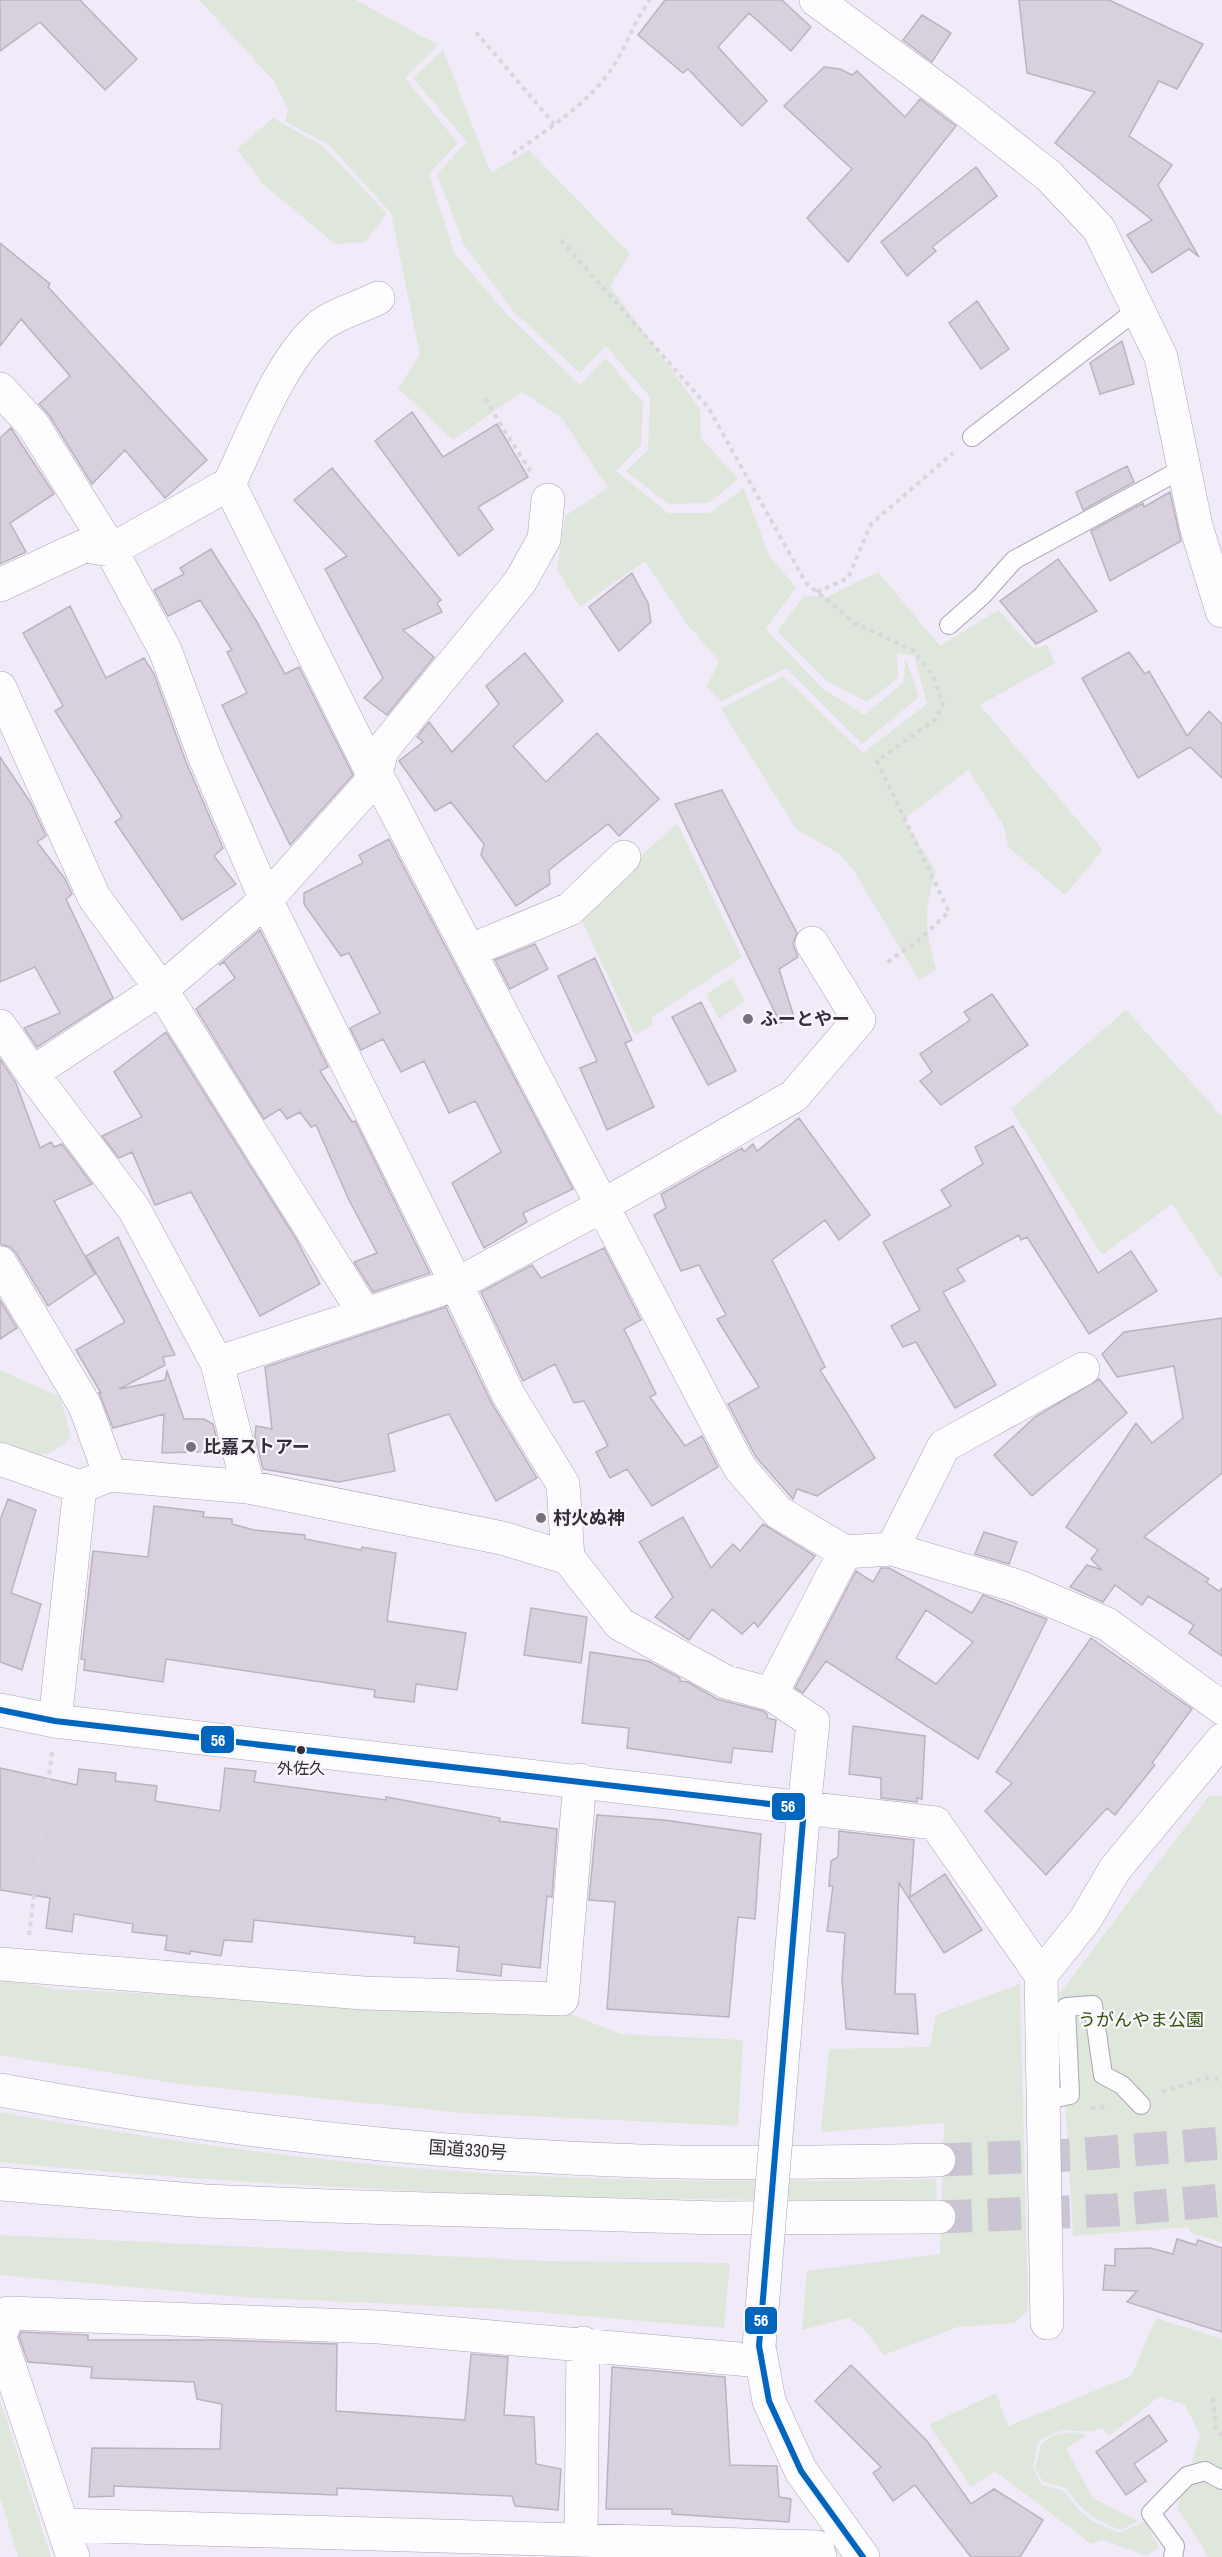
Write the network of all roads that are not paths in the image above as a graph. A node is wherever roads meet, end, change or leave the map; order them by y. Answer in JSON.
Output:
{"nodes":[{"id":1,"x":816,"y":0,"type":"edge"},
{"id":2,"x":378,"y":298,"type":"dead end"},
{"id":3,"x":1138,"y":309,"type":"junction"},
{"id":4,"x":0,"y":389,"type":"edge"},
{"id":5,"x":972,"y":437,"type":"road end"},
{"id":6,"x":1184,"y":468,"type":"junction"},
{"id":7,"x":229,"y":484,"type":"junction"},
{"id":8,"x":548,"y":500,"type":"road end"},
{"id":9,"x":111,"y":550,"type":"junction"},
{"id":10,"x":0,"y":585,"type":"edge"},
{"id":11,"x":1222,"y":611,"type":"edge"},
{"id":12,"x":949,"y":625,"type":"dead end"},
{"id":13,"x":0,"y":688,"type":"edge"},
{"id":14,"x":375,"y":778,"type":"junction"},
{"id":15,"x":624,"y":857,"type":"dead end"},
{"id":16,"x":266,"y":900,"type":"junction"},
{"id":17,"x":812,"y":943,"type":"dead end"},
{"id":18,"x":469,"y":951,"type":"junction"},
{"id":19,"x":161,"y":988,"type":"junction"},
{"id":20,"x":12,"y":1052,"type":"edge"},
{"id":21,"x":602,"y":1206,"type":"junction"},
{"id":22,"x":0,"y":1263,"type":"edge"},
{"id":23,"x":457,"y":1284,"type":"junction"},
{"id":24,"x":364,"y":1313,"type":"junction"},
{"id":25,"x":217,"y":1363,"type":"junction"},
{"id":26,"x":1083,"y":1369,"type":"dead end"},
{"id":27,"x":0,"y":1459,"type":"edge"},
{"id":28,"x":95,"y":1481,"type":"junction"},
{"id":29,"x":248,"y":1487,"type":"junction"},
{"id":30,"x":892,"y":1549,"type":"junction"},
{"id":31,"x":845,"y":1552,"type":"junction"},
{"id":32,"x":568,"y":1558,"type":"junction"},
{"id":33,"x":771,"y":1694,"type":"junction"},
{"id":34,"x":1222,"y":1708,"type":"edge"},
{"id":35,"x":0,"y":1710,"type":"edge"},
{"id":36,"x":55,"y":1721,"type":"junction"},
{"id":37,"x":1222,"y":1740,"type":"edge"},
{"id":38,"x":580,"y":1780,"type":"junction"},
{"id":39,"x":804,"y":1808,"type":"junction"},
{"id":40,"x":12,"y":1965,"type":"edge"},
{"id":41,"x":1041,"y":1975,"type":"junction"},
{"id":42,"x":0,"y":2090,"type":"edge"},
{"id":43,"x":1043,"y":2101,"type":"junction"},
{"id":44,"x":1141,"y":2105,"type":"dead end"},
{"id":45,"x":939,"y":2160,"type":"tunnel mouth"},
{"id":46,"x":0,"y":2184,"type":"edge"},
{"id":47,"x":0,"y":2191,"type":"edge"},
{"id":48,"x":68,"y":2191,"type":"junction"},
{"id":49,"x":939,"y":2217,"type":"tunnel mouth"},
{"id":50,"x":1047,"y":2323,"type":"dead end"},
{"id":51,"x":0,"y":2337,"type":"edge"},
{"id":52,"x":583,"y":2343,"type":"junction"},
{"id":53,"x":760,"y":2353,"type":"junction"},
{"id":54,"x":1222,"y":2480,"type":"edge"},
{"id":55,"x":63,"y":2525,"type":"junction"},
{"id":56,"x":581,"y":2540,"type":"junction"},
{"id":57,"x":73,"y":2557,"type":"edge"},
{"id":58,"x":820,"y":2557,"type":"edge"},
{"id":59,"x":863,"y":2557,"type":"edge"},
{"id":60,"x":1173,"y":2557,"type":"edge"}],
"edges":[{"from":1,"to":3,"type":"main road"},
{"from":2,"to":7,"type":"main road"},
{"from":3,"to":5,"type":"lane"},
{"from":3,"to":6,"type":"main road"},
{"from":4,"to":9,"type":"main road"},
{"from":6,"to":11,"type":"main road"},
{"from":6,"to":12,"type":"lane"},
{"from":7,"to":9,"type":"main road"},
{"from":7,"to":14,"type":"main road"},
{"from":8,"to":14,"type":"main road"},
{"from":9,"to":10,"type":"main road"},
{"from":9,"to":16,"type":"main road"},
{"from":13,"to":19,"type":"main road"},
{"from":14,"to":16,"type":"main road"},
{"from":14,"to":18,"type":"main road"},
{"from":15,"to":18,"type":"main road"},
{"from":16,"to":19,"type":"main road"},
{"from":16,"to":23,"type":"main road"},
{"from":17,"to":21,"type":"main road"},
{"from":18,"to":21,"type":"main road"},
{"from":19,"to":20,"type":"main road"},
{"from":19,"to":24,"type":"main road"},
{"from":20,"to":25,"type":"main road"},
{"from":21,"to":23,"type":"main road"},
{"from":21,"to":31,"type":"main road"},
{"from":22,"to":28,"type":"main road"},
{"from":23,"to":24,"type":"main road"},
{"from":23,"to":32,"type":"main road"},
{"from":24,"to":25,"type":"main road"},
{"from":25,"to":29,"type":"main road"},
{"from":26,"to":30,"type":"main road"},
{"from":27,"to":28,"type":"main road"},
{"from":28,"to":29,"type":"main road"},
{"from":28,"to":36,"type":"main road"},
{"from":29,"to":32,"type":"main road"},
{"from":30,"to":31,"type":"main road"},
{"from":30,"to":34,"type":"main road"},
{"from":31,"to":33,"type":"main road"},
{"from":32,"to":33,"type":"main road"},
{"from":33,"to":39,"type":"main road"},
{"from":35,"to":36,"type":"main road"},
{"from":36,"to":38,"type":"main road"},
{"from":37,"to":41,"type":"main road"},
{"from":38,"to":39,"type":"main road"},
{"from":38,"to":40,"type":"main road"},
{"from":39,"to":41,"type":"main road"},
{"from":39,"to":53,"type":"main road","bridge":true},
{"from":41,"to":43,"type":"main road"},
{"from":42,"to":45,"type":"main road","name":"国道330号"},
{"from":43,"to":44,"type":"lane"},
{"from":43,"to":50,"type":"main road"},
{"from":46,"to":48,"type":"main road"},
{"from":47,"to":48,"type":"main road"},
{"from":48,"to":49,"type":"main road"},
{"from":51,"to":52,"type":"main road"},
{"from":51,"to":55,"type":"main road"},
{"from":52,"to":53,"type":"main road"},
{"from":52,"to":56,"type":"main road"},
{"from":53,"to":59,"type":"main road"},
{"from":54,"to":60,"type":"lane"},
{"from":55,"to":56,"type":"main road"},
{"from":55,"to":57,"type":"main road"},
{"from":56,"to":58,"type":"main road"}]}
